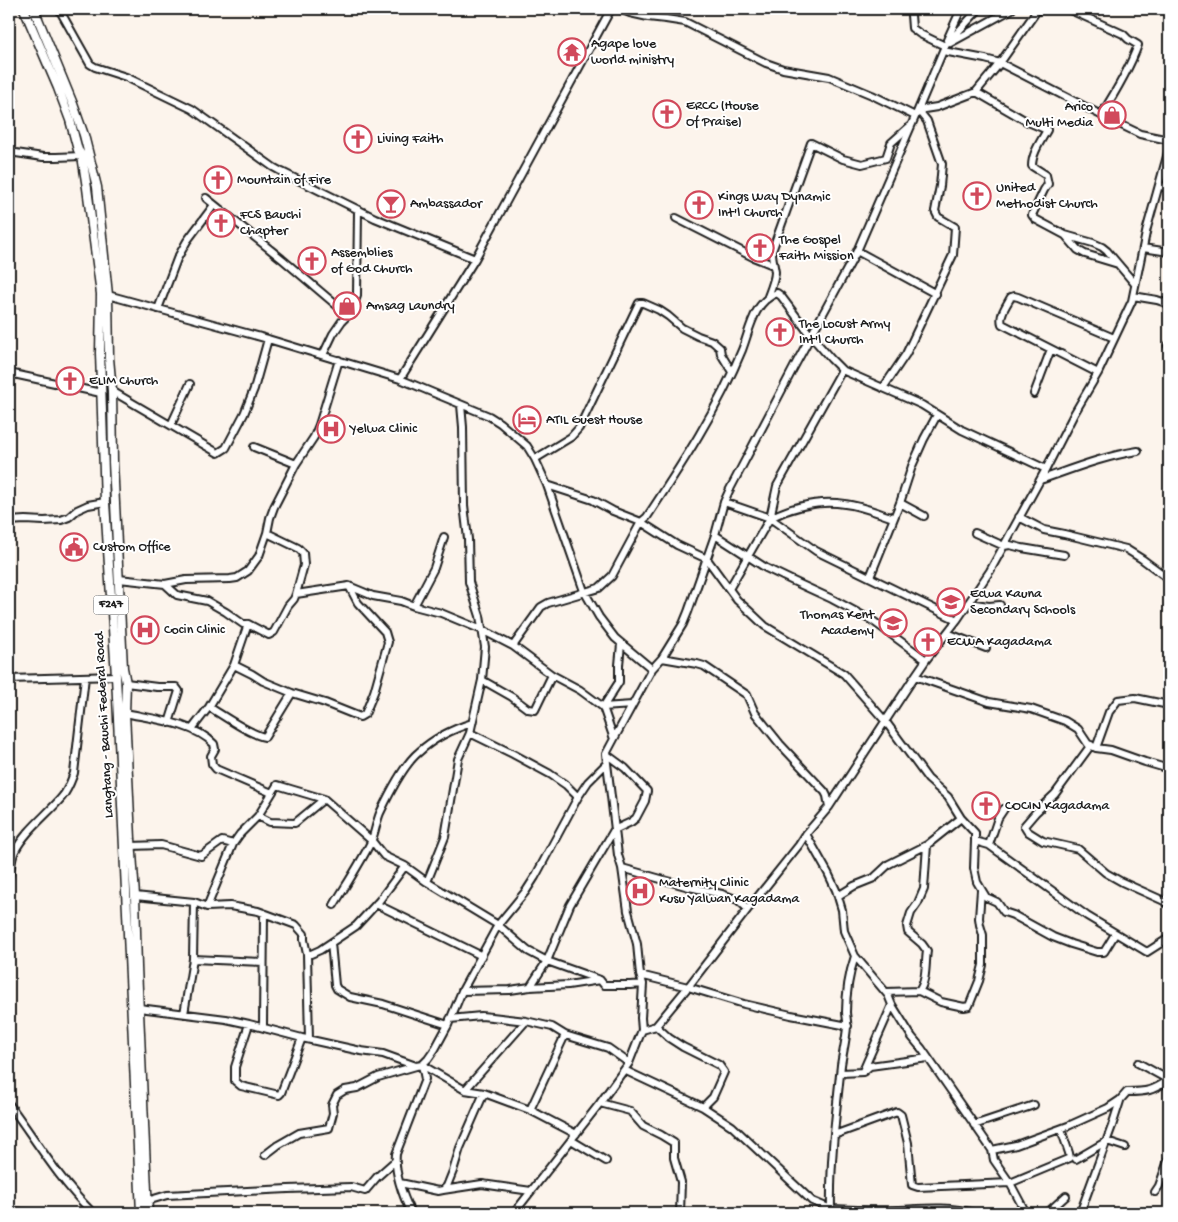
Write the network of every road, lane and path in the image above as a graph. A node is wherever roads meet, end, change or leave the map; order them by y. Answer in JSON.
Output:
{"nodes":[{"id":1,"x":24,"y":9,"type":"edge"},
{"id":2,"x":34,"y":9,"type":"edge"},
{"id":3,"x":59,"y":9,"type":"edge"},
{"id":4,"x":611,"y":9,"type":"edge"},
{"id":5,"x":620,"y":9,"type":"edge"},
{"id":6,"x":913,"y":9,"type":"edge"},
{"id":7,"x":961,"y":9,"type":"edge"},
{"id":8,"x":979,"y":9,"type":"edge"},
{"id":9,"x":1012,"y":9,"type":"edge"},
{"id":10,"x":1038,"y":9,"type":"edge"},
{"id":11,"x":1068,"y":9,"type":"edge"},
{"id":12,"x":944,"y":48,"type":"junction"},
{"id":13,"x":1000,"y":64,"type":"junction"},
{"id":14,"x":976,"y":92,"type":"junction"},
{"id":15,"x":917,"y":113,"type":"junction"},
{"id":16,"x":1101,"y":115,"type":"junction"},
{"id":17,"x":912,"y":124,"type":"junction"},
{"id":18,"x":1169,"y":140,"type":"edge"},
{"id":19,"x":1169,"y":149,"type":"edge"},
{"id":20,"x":9,"y":152,"type":"edge"},
{"id":21,"x":82,"y":156,"type":"junction"},
{"id":22,"x":1159,"y":185,"type":"junction"},
{"id":23,"x":1169,"y":189,"type":"edge"},
{"id":24,"x":206,"y":198,"type":"dead end"},
{"id":25,"x":214,"y":205,"type":"junction"},
{"id":26,"x":358,"y":210,"type":"junction"},
{"id":27,"x":676,"y":218,"type":"dead end"},
{"id":28,"x":1065,"y":235,"type":"junction"},
{"id":29,"x":1143,"y":248,"type":"junction"},
{"id":30,"x":857,"y":251,"type":"junction"},
{"id":31,"x":1169,"y":252,"type":"edge"},
{"id":32,"x":475,"y":259,"type":"junction"},
{"id":33,"x":1118,"y":264,"type":"junction"},
{"id":34,"x":773,"y":265,"type":"junction"},
{"id":35,"x":1135,"y":284,"type":"junction"},
{"id":36,"x":104,"y":294,"type":"junction"},
{"id":37,"x":936,"y":294,"type":"junction"},
{"id":38,"x":1133,"y":296,"type":"junction"},
{"id":39,"x":767,"y":299,"type":"junction"},
{"id":40,"x":1169,"y":304,"type":"edge"},
{"id":41,"x":158,"y":309,"type":"junction"},
{"id":42,"x":348,"y":315,"type":"junction"},
{"id":43,"x":811,"y":336,"type":"junction"},
{"id":44,"x":1114,"y":338,"type":"junction"},
{"id":45,"x":268,"y":339,"type":"junction"},
{"id":46,"x":1051,"y":349,"type":"junction"},
{"id":47,"x":324,"y":355,"type":"junction"},
{"id":48,"x":339,"y":360,"type":"junction"},
{"id":49,"x":842,"y":370,"type":"junction"},
{"id":50,"x":732,"y":372,"type":"junction"},
{"id":51,"x":9,"y":373,"type":"edge"},
{"id":52,"x":1098,"y":373,"type":"junction"},
{"id":53,"x":400,"y":379,"type":"junction"},
{"id":54,"x":190,"y":384,"type":"dead end"},
{"id":55,"x":883,"y":388,"type":"junction"},
{"id":56,"x":112,"y":391,"type":"junction"},
{"id":57,"x":101,"y":393,"type":"junction"},
{"id":58,"x":1034,"y":394,"type":"dead end"},
{"id":59,"x":461,"y":405,"type":"junction"},
{"id":60,"x":937,"y":415,"type":"junction"},
{"id":61,"x":171,"y":425,"type":"junction"},
{"id":62,"x":254,"y":447,"type":"dead end"},
{"id":63,"x":1138,"y":451,"type":"dead end"},
{"id":64,"x":535,"y":459,"type":"junction"},
{"id":65,"x":296,"y":464,"type":"junction"},
{"id":66,"x":1046,"y":470,"type":"junction"},
{"id":67,"x":1040,"y":480,"type":"junction"},
{"id":68,"x":547,"y":485,"type":"junction"},
{"id":69,"x":105,"y":502,"type":"junction"},
{"id":70,"x":724,"y":502,"type":"junction"},
{"id":71,"x":900,"y":503,"type":"junction"},
{"id":72,"x":924,"y":516,"type":"dead end"},
{"id":73,"x":1020,"y":517,"type":"junction"},
{"id":74,"x":770,"y":518,"type":"junction"},
{"id":75,"x":894,"y":518,"type":"junction"},
{"id":76,"x":9,"y":521,"type":"edge"},
{"id":77,"x":641,"y":522,"type":"junction"},
{"id":78,"x":268,"y":533,"type":"junction"},
{"id":79,"x":975,"y":533,"type":"dead end"},
{"id":80,"x":715,"y":535,"type":"junction"},
{"id":81,"x":444,"y":537,"type":"dead end"},
{"id":82,"x":1004,"y":546,"type":"junction"},
{"id":83,"x":1064,"y":555,"type":"dead end"},
{"id":84,"x":748,"y":556,"type":"junction"},
{"id":85,"x":707,"y":559,"type":"junction"},
{"id":86,"x":870,"y":577,"type":"junction"},
{"id":87,"x":119,"y":579,"type":"junction"},
{"id":88,"x":1169,"y":579,"type":"edge"},
{"id":89,"x":165,"y":584,"type":"junction"},
{"id":90,"x":349,"y":586,"type":"junction"},
{"id":91,"x":729,"y":589,"type":"junction"},
{"id":92,"x":585,"y":592,"type":"junction"},
{"id":93,"x":296,"y":594,"type":"junction"},
{"id":94,"x":968,"y":603,"type":"junction"},
{"id":95,"x":1000,"y":605,"type":"dead end"},
{"id":96,"x":414,"y":606,"type":"junction"},
{"id":97,"x":957,"y":620,"type":"junction"},
{"id":98,"x":248,"y":624,"type":"junction"},
{"id":99,"x":482,"y":630,"type":"junction"},
{"id":100,"x":947,"y":633,"type":"junction"},
{"id":101,"x":621,"y":644,"type":"junction"},
{"id":102,"x":513,"y":646,"type":"junction"},
{"id":103,"x":986,"y":648,"type":"dead end"},
{"id":104,"x":662,"y":658,"type":"junction"},
{"id":105,"x":926,"y":660,"type":"junction"},
{"id":106,"x":234,"y":665,"type":"junction"},
{"id":107,"x":652,"y":669,"type":"junction"},
{"id":108,"x":552,"y":675,"type":"junction"},
{"id":109,"x":116,"y":676,"type":"junction"},
{"id":110,"x":915,"y":676,"type":"junction"},
{"id":111,"x":85,"y":677,"type":"junction"},
{"id":112,"x":9,"y":679,"type":"edge"},
{"id":113,"x":482,"y":680,"type":"junction"},
{"id":114,"x":126,"y":683,"type":"junction"},
{"id":115,"x":292,"y":693,"type":"junction"},
{"id":116,"x":632,"y":705,"type":"junction"},
{"id":117,"x":1169,"y":705,"type":"edge"},
{"id":118,"x":209,"y":707,"type":"junction"},
{"id":119,"x":603,"y":708,"type":"junction"},
{"id":120,"x":125,"y":713,"type":"junction"},
{"id":121,"x":169,"y":722,"type":"junction"},
{"id":122,"x":886,"y":722,"type":"junction"},
{"id":123,"x":472,"y":723,"type":"junction"},
{"id":124,"x":192,"y":729,"type":"junction"},
{"id":125,"x":470,"y":733,"type":"junction"},
{"id":126,"x":614,"y":739,"type":"junction"},
{"id":127,"x":1094,"y":747,"type":"junction"},
{"id":128,"x":606,"y":754,"type":"junction"},
{"id":129,"x":607,"y":763,"type":"junction"},
{"id":130,"x":1169,"y":769,"type":"edge"},
{"id":131,"x":272,"y":794,"type":"junction"},
{"id":132,"x":578,"y":797,"type":"junction"},
{"id":133,"x":324,"y":799,"type":"junction"},
{"id":134,"x":829,"y":807,"type":"junction"},
{"id":135,"x":1004,"y":808,"type":"dead end"},
{"id":136,"x":258,"y":816,"type":"junction"},
{"id":137,"x":960,"y":818,"type":"junction"},
{"id":138,"x":614,"y":830,"type":"junction"},
{"id":139,"x":806,"y":834,"type":"junction"},
{"id":140,"x":372,"y":841,"type":"junction"},
{"id":141,"x":975,"y":841,"type":"junction"},
{"id":142,"x":233,"y":844,"type":"junction"},
{"id":143,"x":927,"y":845,"type":"junction"},
{"id":144,"x":989,"y":845,"type":"junction"},
{"id":145,"x":131,"y":846,"type":"junction"},
{"id":146,"x":405,"y":866,"type":"junction"},
{"id":147,"x":622,"y":868,"type":"junction"},
{"id":148,"x":9,"y":877,"type":"edge"},
{"id":149,"x":427,"y":882,"type":"junction"},
{"id":150,"x":982,"y":890,"type":"junction"},
{"id":151,"x":135,"y":896,"type":"junction"},
{"id":152,"x":838,"y":896,"type":"junction"},
{"id":153,"x":194,"y":902,"type":"junction"},
{"id":154,"x":376,"y":904,"type":"junction"},
{"id":155,"x":334,"y":905,"type":"dead end"},
{"id":156,"x":1169,"y":905,"type":"edge"},
{"id":157,"x":207,"y":908,"type":"junction"},
{"id":158,"x":748,"y":908,"type":"junction"},
{"id":159,"x":264,"y":913,"type":"junction"},
{"id":160,"x":498,"y":925,"type":"junction"},
{"id":161,"x":1116,"y":934,"type":"junction"},
{"id":162,"x":1169,"y":938,"type":"edge"},
{"id":163,"x":330,"y":943,"type":"junction"},
{"id":164,"x":307,"y":954,"type":"junction"},
{"id":165,"x":482,"y":956,"type":"junction"},
{"id":166,"x":855,"y":956,"type":"junction"},
{"id":167,"x":192,"y":960,"type":"junction"},
{"id":168,"x":547,"y":961,"type":"junction"},
{"id":169,"x":263,"y":962,"type":"junction"},
{"id":170,"x":640,"y":975,"type":"junction"},
{"id":171,"x":600,"y":980,"type":"junction"},
{"id":172,"x":643,"y":984,"type":"junction"},
{"id":173,"x":530,"y":987,"type":"junction"},
{"id":174,"x":688,"y":987,"type":"junction"},
{"id":175,"x":462,"y":991,"type":"junction"},
{"id":176,"x":919,"y":991,"type":"junction"},
{"id":177,"x":886,"y":992,"type":"junction"},
{"id":178,"x":892,"y":1005,"type":"junction"},
{"id":179,"x":140,"y":1008,"type":"junction"},
{"id":180,"x":184,"y":1014,"type":"junction"},
{"id":181,"x":526,"y":1021,"type":"junction"},
{"id":182,"x":449,"y":1022,"type":"junction"},
{"id":183,"x":249,"y":1024,"type":"junction"},
{"id":184,"x":656,"y":1026,"type":"junction"},
{"id":185,"x":848,"y":1026,"type":"junction"},
{"id":186,"x":263,"y":1027,"type":"junction"},
{"id":187,"x":642,"y":1030,"type":"junction"},
{"id":188,"x":566,"y":1035,"type":"junction"},
{"id":189,"x":306,"y":1039,"type":"junction"},
{"id":190,"x":928,"y":1058,"type":"junction"},
{"id":191,"x":1138,"y":1063,"type":"dead end"},
{"id":192,"x":629,"y":1064,"type":"junction"},
{"id":193,"x":419,"y":1065,"type":"junction"},
{"id":194,"x":624,"y":1070,"type":"junction"},
{"id":195,"x":863,"y":1072,"type":"junction"},
{"id":196,"x":840,"y":1073,"type":"junction"},
{"id":197,"x":1169,"y":1080,"type":"edge"},
{"id":198,"x":464,"y":1090,"type":"junction"},
{"id":199,"x":484,"y":1093,"type":"junction"},
{"id":200,"x":1120,"y":1100,"type":"junction"},
{"id":201,"x":9,"y":1104,"type":"edge"},
{"id":202,"x":600,"y":1104,"type":"junction"},
{"id":203,"x":1034,"y":1105,"type":"dead end"},
{"id":204,"x":703,"y":1107,"type":"junction"},
{"id":205,"x":530,"y":1110,"type":"junction"},
{"id":206,"x":974,"y":1125,"type":"junction"},
{"id":207,"x":1061,"y":1129,"type":"junction"},
{"id":208,"x":834,"y":1135,"type":"junction"},
{"id":209,"x":574,"y":1137,"type":"junction"},
{"id":210,"x":1107,"y":1141,"type":"junction"},
{"id":211,"x":1125,"y":1147,"type":"dead end"},
{"id":212,"x":992,"y":1150,"type":"junction"},
{"id":213,"x":264,"y":1155,"type":"dead end"},
{"id":214,"x":1169,"y":1158,"type":"edge"},
{"id":215,"x":1076,"y":1159,"type":"dead end"},
{"id":216,"x":395,"y":1161,"type":"junction"},
{"id":217,"x":606,"y":1161,"type":"dead end"},
{"id":218,"x":1010,"y":1183,"type":"junction"},
{"id":219,"x":400,"y":1184,"type":"junction"},
{"id":220,"x":443,"y":1190,"type":"junction"},
{"id":221,"x":531,"y":1191,"type":"junction"},
{"id":222,"x":1155,"y":1192,"type":"dead end"},
{"id":223,"x":1066,"y":1196,"type":"dead end"},
{"id":224,"x":147,"y":1201,"type":"junction"},
{"id":225,"x":1082,"y":1208,"type":"dead end"},
{"id":226,"x":832,"y":1211,"type":"edge"},
{"id":227,"x":9,"y":1212,"type":"edge"},
{"id":228,"x":34,"y":1213,"type":"edge"},
{"id":229,"x":88,"y":1213,"type":"edge"},
{"id":230,"x":127,"y":1213,"type":"edge"},
{"id":231,"x":143,"y":1213,"type":"edge"},
{"id":232,"x":411,"y":1213,"type":"edge"},
{"id":233,"x":514,"y":1213,"type":"edge"},
{"id":234,"x":680,"y":1213,"type":"edge"},
{"id":235,"x":974,"y":1213,"type":"edge"},
{"id":236,"x":1026,"y":1213,"type":"edge"},
{"id":237,"x":1047,"y":1213,"type":"edge"}],
"edges":[{"from":1,"to":21,"type":"main road","name":"Langtang - Bauchi Federal Road","number":"F247"},
{"from":2,"to":36,"type":"main road","number":"F247"},
{"from":3,"to":26,"type":"street"},
{"from":4,"to":32,"type":"street"},
{"from":5,"to":15,"type":"street"},
{"from":6,"to":12,"type":"street"},
{"from":7,"to":12,"type":"street"},
{"from":8,"to":12,"type":"street"},
{"from":9,"to":12,"type":"street"},
{"from":10,"to":13,"type":"street"},
{"from":11,"to":16,"type":"street"},
{"from":12,"to":13,"type":"street"},
{"from":12,"to":15,"type":"street"},
{"from":13,"to":14,"type":"street"},
{"from":13,"to":16,"type":"street"},
{"from":14,"to":15,"type":"street"},
{"from":14,"to":28,"type":"street"},
{"from":15,"to":17,"type":"street"},
{"from":15,"to":37,"type":"street"},
{"from":16,"to":18,"type":"street"},
{"from":17,"to":30,"type":"street"},
{"from":17,"to":34,"type":"street"},
{"from":19,"to":22,"type":"street"},
{"from":20,"to":21,"type":"street"},
{"from":21,"to":36,"type":"main road","name":"Langtang - Bauchi Federal Road","number":"F247"},
{"from":22,"to":23,"type":"street"},
{"from":22,"to":29,"type":"street"},
{"from":24,"to":25,"type":"street"},
{"from":25,"to":41,"type":"street"},
{"from":25,"to":42,"type":"street"},
{"from":26,"to":32,"type":"street"},
{"from":26,"to":42,"type":"street"},
{"from":27,"to":34,"type":"street"},
{"from":28,"to":33,"type":"street"},
{"from":28,"to":33,"type":"street"},
{"from":29,"to":31,"type":"street"},
{"from":29,"to":35,"type":"street"},
{"from":30,"to":37,"type":"street"},
{"from":30,"to":43,"type":"street"},
{"from":32,"to":53,"type":"street"},
{"from":33,"to":35,"type":"street"},
{"from":34,"to":39,"type":"street"},
{"from":35,"to":38,"type":"street"},
{"from":36,"to":41,"type":"street"},
{"from":36,"to":56,"type":"main road","number":"F247"},
{"from":36,"to":57,"type":"main road","name":"Langtang - Bauchi Federal Road","number":"F247"},
{"from":37,"to":55,"type":"street"},
{"from":38,"to":40,"type":"street"},
{"from":38,"to":44,"type":"street"},
{"from":39,"to":43,"type":"street"},
{"from":39,"to":50,"type":"street"},
{"from":41,"to":45,"type":"street"},
{"from":42,"to":47,"type":"street"},
{"from":43,"to":49,"type":"street"},
{"from":43,"to":70,"type":"street"},
{"from":44,"to":46,"type":"street"},
{"from":44,"to":52,"type":"street"},
{"from":45,"to":47,"type":"street"},
{"from":45,"to":61,"type":"street"},
{"from":46,"to":52,"type":"street"},
{"from":46,"to":58,"type":"street"},
{"from":47,"to":48,"type":"street"},
{"from":48,"to":53,"type":"street"},
{"from":48,"to":65,"type":"street"},
{"from":49,"to":55,"type":"street"},
{"from":49,"to":74,"type":"street"},
{"from":50,"to":64,"type":"street"},
{"from":50,"to":77,"type":"street"},
{"from":51,"to":57,"type":"street"},
{"from":52,"to":66,"type":"street"},
{"from":53,"to":59,"type":"street"},
{"from":54,"to":61,"type":"street"},
{"from":55,"to":60,"type":"street"},
{"from":56,"to":61,"type":"street"},
{"from":56,"to":87,"type":"main road","number":"F247"},
{"from":57,"to":69,"type":"main road","name":"Langtang - Bauchi Federal Road","number":"F247"},
{"from":59,"to":64,"type":"street"},
{"from":59,"to":99,"type":"street"},
{"from":60,"to":66,"type":"street"},
{"from":60,"to":71,"type":"street"},
{"from":62,"to":65,"type":"street"},
{"from":63,"to":67,"type":"street"},
{"from":64,"to":68,"type":"street"},
{"from":65,"to":78,"type":"street"},
{"from":66,"to":67,"type":"street"},
{"from":67,"to":73,"type":"street"},
{"from":68,"to":77,"type":"street"},
{"from":68,"to":92,"type":"street"},
{"from":69,"to":76,"type":"street"},
{"from":69,"to":109,"type":"main road","name":"Langtang - Bauchi Federal Road","number":"F247"},
{"from":70,"to":74,"type":"street"},
{"from":70,"to":80,"type":"street"},
{"from":71,"to":72,"type":"street"},
{"from":71,"to":75,"type":"street"},
{"from":73,"to":82,"type":"street"},
{"from":73,"to":88,"type":"street"},
{"from":74,"to":75,"type":"street"},
{"from":74,"to":84,"type":"street"},
{"from":74,"to":86,"type":"street"},
{"from":75,"to":86,"type":"street"},
{"from":77,"to":85,"type":"street"},
{"from":77,"to":92,"type":"street"},
{"from":78,"to":89,"type":"street"},
{"from":78,"to":93,"type":"street"},
{"from":79,"to":82,"type":"street"},
{"from":80,"to":84,"type":"street"},
{"from":80,"to":85,"type":"street"},
{"from":81,"to":96,"type":"street"},
{"from":82,"to":83,"type":"street"},
{"from":82,"to":94,"type":"street"},
{"from":84,"to":91,"type":"street"},
{"from":84,"to":105,"type":"street"},
{"from":85,"to":91,"type":"street"},
{"from":85,"to":104,"type":"street"},
{"from":86,"to":97,"type":"street"},
{"from":87,"to":89,"type":"street"},
{"from":87,"to":114,"type":"main road","number":"F247"},
{"from":89,"to":98,"type":"street"},
{"from":90,"to":93,"type":"street"},
{"from":90,"to":96,"type":"street"},
{"from":90,"to":115,"type":"street"},
{"from":91,"to":122,"type":"street"},
{"from":92,"to":101,"type":"street"},
{"from":92,"to":102,"type":"street"},
{"from":93,"to":98,"type":"street"},
{"from":94,"to":95,"type":"street"},
{"from":94,"to":97,"type":"street"},
{"from":96,"to":99,"type":"street"},
{"from":97,"to":100,"type":"street"},
{"from":98,"to":106,"type":"street"},
{"from":99,"to":102,"type":"street"},
{"from":99,"to":113,"type":"street"},
{"from":100,"to":103,"type":"street"},
{"from":100,"to":105,"type":"street"},
{"from":101,"to":107,"type":"street"},
{"from":101,"to":119,"type":"street"},
{"from":102,"to":108,"type":"street"},
{"from":104,"to":107,"type":"street"},
{"from":104,"to":134,"type":"street"},
{"from":105,"to":110,"type":"street"},
{"from":106,"to":115,"type":"street"},
{"from":106,"to":118,"type":"street"},
{"from":107,"to":116,"type":"street"},
{"from":108,"to":113,"type":"street"},
{"from":108,"to":119,"type":"street"},
{"from":109,"to":111,"type":"street"},
{"from":109,"to":231,"type":"main road","name":"Langtang - Bauchi Federal Road","number":"F247"},
{"from":110,"to":122,"type":"street"},
{"from":110,"to":127,"type":"street"},
{"from":111,"to":112,"type":"street"},
{"from":111,"to":148,"type":"street"},
{"from":113,"to":123,"type":"street"},
{"from":114,"to":120,"type":"main road","number":"F247"},
{"from":114,"to":121,"type":"street"},
{"from":115,"to":118,"type":"street"},
{"from":116,"to":119,"type":"street"},
{"from":116,"to":126,"type":"street"},
{"from":117,"to":127,"type":"street"},
{"from":118,"to":124,"type":"street"},
{"from":119,"to":126,"type":"street"},
{"from":120,"to":121,"type":"street"},
{"from":120,"to":145,"type":"main road","number":"F247"},
{"from":121,"to":124,"type":"street"},
{"from":122,"to":134,"type":"street"},
{"from":122,"to":137,"type":"street"},
{"from":123,"to":125,"type":"street"},
{"from":123,"to":140,"type":"street"},
{"from":124,"to":131,"type":"street"},
{"from":125,"to":132,"type":"street"},
{"from":125,"to":149,"type":"street"},
{"from":126,"to":128,"type":"street"},
{"from":127,"to":130,"type":"street"},
{"from":127,"to":156,"type":"street"},
{"from":128,"to":129,"type":"street"},
{"from":128,"to":138,"type":"street"},
{"from":129,"to":132,"type":"street"},
{"from":129,"to":138,"type":"street"},
{"from":131,"to":133,"type":"street"},
{"from":131,"to":136,"type":"street"},
{"from":132,"to":160,"type":"street"},
{"from":133,"to":136,"type":"street"},
{"from":133,"to":140,"type":"street"},
{"from":134,"to":139,"type":"street"},
{"from":135,"to":144,"type":"street"},
{"from":136,"to":142,"type":"street"},
{"from":137,"to":141,"type":"street"},
{"from":137,"to":143,"type":"street"},
{"from":138,"to":147,"type":"street"},
{"from":138,"to":168,"type":"street"},
{"from":139,"to":152,"type":"street"},
{"from":139,"to":158,"type":"street"},
{"from":140,"to":146,"type":"street"},
{"from":140,"to":155,"type":"street"},
{"from":141,"to":144,"type":"street"},
{"from":141,"to":150,"type":"street"},
{"from":142,"to":145,"type":"street"},
{"from":142,"to":157,"type":"street"},
{"from":143,"to":152,"type":"street"},
{"from":143,"to":176,"type":"street"},
{"from":144,"to":161,"type":"street"},
{"from":145,"to":151,"type":"main road","number":"F247"},
{"from":146,"to":149,"type":"street"},
{"from":146,"to":154,"type":"street"},
{"from":147,"to":158,"type":"street"},
{"from":147,"to":170,"type":"street"},
{"from":149,"to":160,"type":"street"},
{"from":150,"to":161,"type":"street"},
{"from":150,"to":176,"type":"street"},
{"from":151,"to":153,"type":"street"},
{"from":151,"to":179,"type":"main road","number":"F247"},
{"from":152,"to":166,"type":"street"},
{"from":153,"to":157,"type":"street"},
{"from":153,"to":167,"type":"street"},
{"from":154,"to":163,"type":"street"},
{"from":154,"to":165,"type":"street"},
{"from":157,"to":159,"type":"street"},
{"from":158,"to":174,"type":"street"},
{"from":159,"to":164,"type":"street"},
{"from":159,"to":169,"type":"street"},
{"from":160,"to":165,"type":"street"},
{"from":160,"to":168,"type":"street"},
{"from":161,"to":162,"type":"street"},
{"from":163,"to":164,"type":"street"},
{"from":163,"to":182,"type":"street"},
{"from":164,"to":189,"type":"street"},
{"from":165,"to":175,"type":"street"},
{"from":166,"to":177,"type":"street"},
{"from":166,"to":185,"type":"street"},
{"from":167,"to":169,"type":"street"},
{"from":167,"to":180,"type":"street"},
{"from":168,"to":171,"type":"street"},
{"from":168,"to":173,"type":"street"},
{"from":169,"to":186,"type":"street"},
{"from":170,"to":172,"type":"street"},
{"from":170,"to":174,"type":"street"},
{"from":171,"to":172,"type":"street"},
{"from":171,"to":173,"type":"street"},
{"from":172,"to":187,"type":"street"},
{"from":173,"to":175,"type":"street"},
{"from":174,"to":184,"type":"street"},
{"from":174,"to":185,"type":"street"},
{"from":175,"to":182,"type":"street"},
{"from":176,"to":177,"type":"street"},
{"from":177,"to":178,"type":"street"},
{"from":178,"to":190,"type":"street"},
{"from":178,"to":195,"type":"street"},
{"from":179,"to":180,"type":"street"},
{"from":179,"to":224,"type":"main road","number":"F247"},
{"from":180,"to":183,"type":"street"},
{"from":181,"to":182,"type":"street"},
{"from":181,"to":188,"type":"street"},
{"from":181,"to":198,"type":"street"},
{"from":182,"to":193,"type":"street"},
{"from":183,"to":186,"type":"street"},
{"from":183,"to":189,"type":"street"},
{"from":184,"to":187,"type":"street"},
{"from":184,"to":204,"type":"street"},
{"from":185,"to":196,"type":"street"},
{"from":186,"to":189,"type":"street"},
{"from":187,"to":192,"type":"street"},
{"from":188,"to":192,"type":"street"},
{"from":188,"to":205,"type":"street"},
{"from":189,"to":193,"type":"street"},
{"from":190,"to":195,"type":"street"},
{"from":190,"to":206,"type":"street"},
{"from":191,"to":197,"type":"street"},
{"from":192,"to":194,"type":"street"},
{"from":193,"to":198,"type":"street"},
{"from":193,"to":213,"type":"street"},
{"from":193,"to":216,"type":"street"},
{"from":194,"to":202,"type":"street"},
{"from":194,"to":204,"type":"street"},
{"from":195,"to":196,"type":"street"},
{"from":196,"to":208,"type":"street"},
{"from":197,"to":200,"type":"street"},
{"from":198,"to":199,"type":"street"},
{"from":199,"to":205,"type":"street"},
{"from":199,"to":220,"type":"street"},
{"from":200,"to":207,"type":"street"},
{"from":200,"to":210,"type":"street"},
{"from":201,"to":229,"type":"street"},
{"from":202,"to":209,"type":"street"},
{"from":202,"to":234,"type":"street"},
{"from":203,"to":206,"type":"street"},
{"from":204,"to":226,"type":"street"},
{"from":205,"to":209,"type":"street"},
{"from":206,"to":212,"type":"street"},
{"from":207,"to":212,"type":"street"},
{"from":207,"to":218,"type":"street"},
{"from":208,"to":218,"type":"street"},
{"from":208,"to":226,"type":"street"},
{"from":209,"to":217,"type":"street"},
{"from":209,"to":221,"type":"street"},
{"from":210,"to":211,"type":"street"},
{"from":210,"to":215,"type":"street"},
{"from":210,"to":225,"type":"street"},
{"from":212,"to":218,"type":"street"},
{"from":214,"to":222,"type":"street"},
{"from":216,"to":219,"type":"street"},
{"from":216,"to":224,"type":"street"},
{"from":218,"to":236,"type":"street"},
{"from":219,"to":220,"type":"street"},
{"from":219,"to":232,"type":"street"},
{"from":220,"to":221,"type":"street"},
{"from":221,"to":233,"type":"street"},
{"from":223,"to":237,"type":"street"},
{"from":224,"to":231,"type":"main road","number":"F247"},
{"from":226,"to":235,"type":"street"},
{"from":227,"to":228,"type":"street"},
{"from":230,"to":231,"type":"street"}]}
